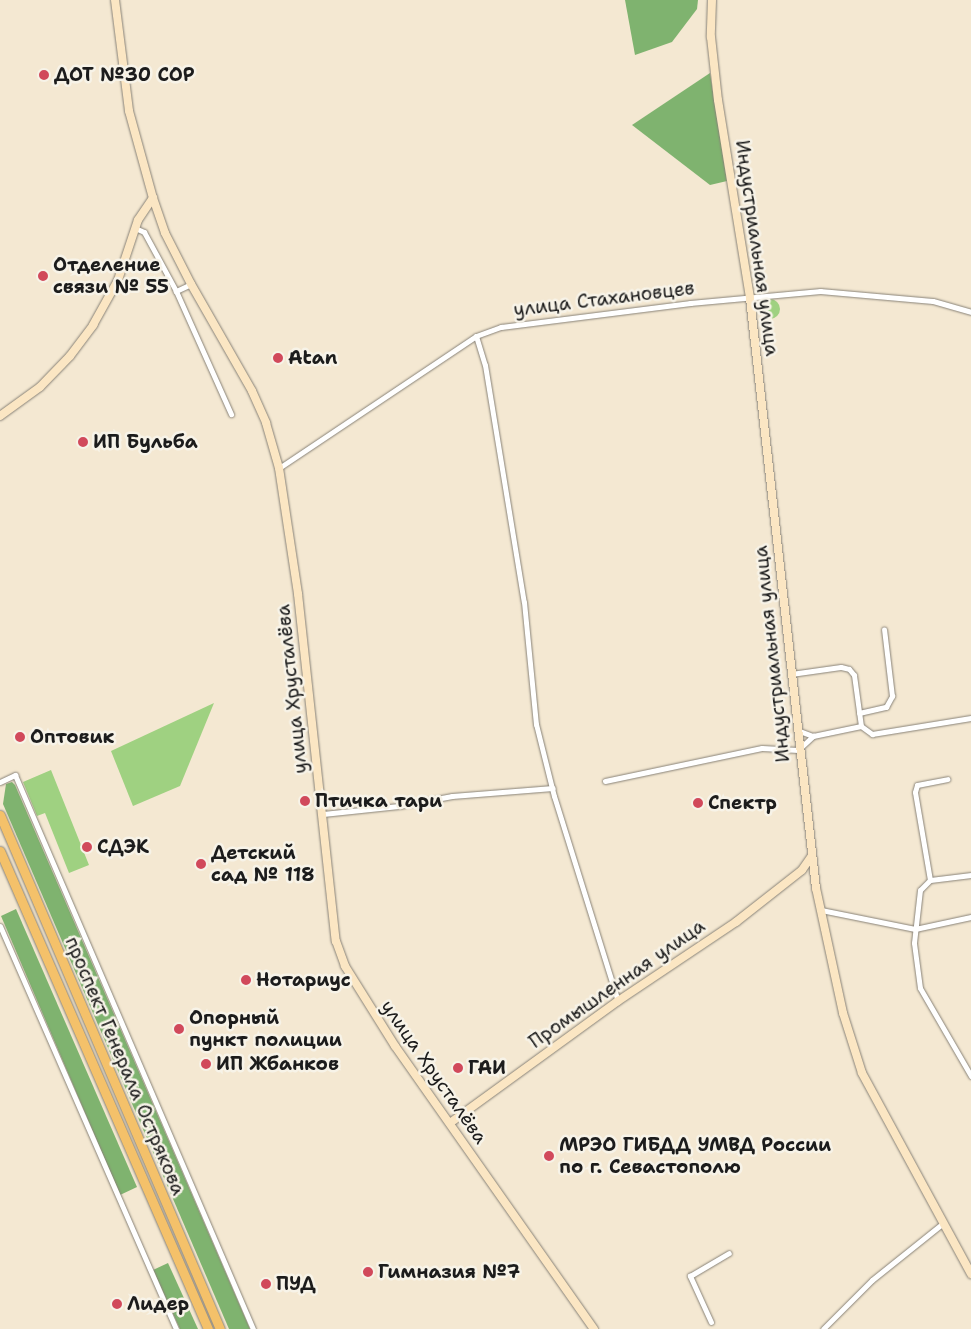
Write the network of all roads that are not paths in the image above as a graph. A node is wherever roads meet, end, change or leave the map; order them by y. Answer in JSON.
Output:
{"nodes":[{"id":1,"x":115,"y":0,"type":"edge"},
{"id":2,"x":712,"y":0,"type":"edge"},
{"id":3,"x":153,"y":198,"type":"junction"},
{"id":4,"x":135,"y":228,"type":"junction"},
{"id":5,"x":191,"y":284,"type":"junction"},
{"id":6,"x":176,"y":291,"type":"junction"},
{"id":7,"x":750,"y":298,"type":"junction"},
{"id":8,"x":971,"y":312,"type":"edge"},
{"id":9,"x":476,"y":336,"type":"junction"},
{"id":10,"x":232,"y":414,"type":"dead end"},
{"id":11,"x":0,"y":416,"type":"edge"},
{"id":12,"x":279,"y":468,"type":"junction"},
{"id":13,"x":884,"y":629,"type":"dead end"},
{"id":14,"x":791,"y":674,"type":"junction"},
{"id":15,"x":859,"y":713,"type":"junction"},
{"id":16,"x":971,"y":718,"type":"edge"},
{"id":17,"x":861,"y":726,"type":"junction"},
{"id":18,"x":796,"y":730,"type":"junction"},
{"id":19,"x":813,"y":736,"type":"junction"},
{"id":20,"x":798,"y":750,"type":"junction"},
{"id":21,"x":947,"y":779,"type":"dead end"},
{"id":22,"x":605,"y":781,"type":"dead end"},
{"id":23,"x":0,"y":782,"type":"edge"},
{"id":24,"x":553,"y":788,"type":"junction"},
{"id":25,"x":323,"y":814,"type":"junction"},
{"id":26,"x":0,"y":815,"type":"edge"},
{"id":27,"x":0,"y":851,"type":"edge"},
{"id":28,"x":811,"y":857,"type":"junction"},
{"id":29,"x":802,"y":870,"type":"junction"},
{"id":30,"x":971,"y":875,"type":"edge"},
{"id":31,"x":930,"y":880,"type":"junction"},
{"id":32,"x":816,"y":888,"type":"junction"},
{"id":33,"x":821,"y":910,"type":"junction"},
{"id":34,"x":971,"y":918,"type":"edge"},
{"id":35,"x":0,"y":926,"type":"edge"},
{"id":36,"x":915,"y":929,"type":"junction"},
{"id":37,"x":618,"y":1001,"type":"junction"},
{"id":38,"x":971,"y":1076,"type":"edge"},
{"id":39,"x":450,"y":1123,"type":"junction"},
{"id":40,"x":942,"y":1224,"type":"junction"},
{"id":41,"x":729,"y":1253,"type":"dead end"},
{"id":42,"x":971,"y":1274,"type":"edge"},
{"id":43,"x":711,"y":1322,"type":"dead end"},
{"id":44,"x":176,"y":1329,"type":"edge"},
{"id":45,"x":208,"y":1329,"type":"edge"},
{"id":46,"x":220,"y":1329,"type":"edge"},
{"id":47,"x":253,"y":1329,"type":"edge"},
{"id":48,"x":594,"y":1329,"type":"edge"},
{"id":49,"x":824,"y":1329,"type":"edge"}],
"edges":[{"from":1,"to":3,"type":"main road","name":"улица Хрусталёва"},
{"from":2,"to":7,"type":"main road","name":"Индустриальная улица"},
{"from":3,"to":4,"type":"main road"},
{"from":3,"to":5,"type":"main road","name":"улица Хрусталёва"},
{"from":4,"to":6,"type":"street"},
{"from":4,"to":11,"type":"main road"},
{"from":5,"to":6,"type":"street"},
{"from":5,"to":12,"type":"main road","name":"улица Хрусталёва"},
{"from":6,"to":10,"type":"street"},
{"from":7,"to":8,"type":"street","name":"улица Стахановцев"},
{"from":7,"to":9,"type":"street","name":"улица Стахановцев"},
{"from":7,"to":14,"type":"main road","name":"Индустриальная улица"},
{"from":9,"to":12,"type":"street","name":"улица Стахановцев"},
{"from":9,"to":24,"type":"street"},
{"from":12,"to":25,"type":"main road","name":"улица Хрусталёва"},
{"from":13,"to":15,"type":"street"},
{"from":14,"to":15,"type":"street"},
{"from":14,"to":18,"type":"main road","name":"Индустриальная улица"},
{"from":15,"to":17,"type":"street"},
{"from":16,"to":17,"type":"street"},
{"from":17,"to":19,"type":"street"},
{"from":18,"to":19,"type":"street"},
{"from":18,"to":20,"type":"main road","name":"Индустриальная улица"},
{"from":19,"to":20,"type":"street"},
{"from":20,"to":22,"type":"street"},
{"from":20,"to":28,"type":"main road","name":"Индустриальная улица"},
{"from":21,"to":31,"type":"street"},
{"from":23,"to":47,"type":"street"},
{"from":24,"to":25,"type":"street"},
{"from":24,"to":37,"type":"street"},
{"from":25,"to":39,"type":"main road","name":"улица Хрусталёва"},
{"from":26,"to":46,"type":"main road","name":"проспект Генерала Острякова"},
{"from":27,"to":45,"type":"main road","name":"проспект Генерала Острякова"},
{"from":28,"to":29,"type":"main road","name":"Промышленная улица"},
{"from":28,"to":32,"type":"main road","name":"Индустриальная улица"},
{"from":29,"to":32,"type":"main road"},
{"from":29,"to":37,"type":"main road","name":"Промышленная улица"},
{"from":30,"to":31,"type":"street"},
{"from":31,"to":36,"type":"street"},
{"from":32,"to":33,"type":"main road","name":"Индустриальная улица"},
{"from":33,"to":36,"type":"street"},
{"from":33,"to":40,"type":"main road","name":"Индустриальная улица"},
{"from":34,"to":36,"type":"street"},
{"from":35,"to":44,"type":"street"},
{"from":36,"to":38,"type":"street"},
{"from":37,"to":39,"type":"main road","name":"Промышленная улица"},
{"from":39,"to":48,"type":"main road","name":"улица Хрусталёва"},
{"from":40,"to":42,"type":"main road","name":"Индустриальная улица"},
{"from":40,"to":49,"type":"street"},
{"from":41,"to":43,"type":"street"}]}
